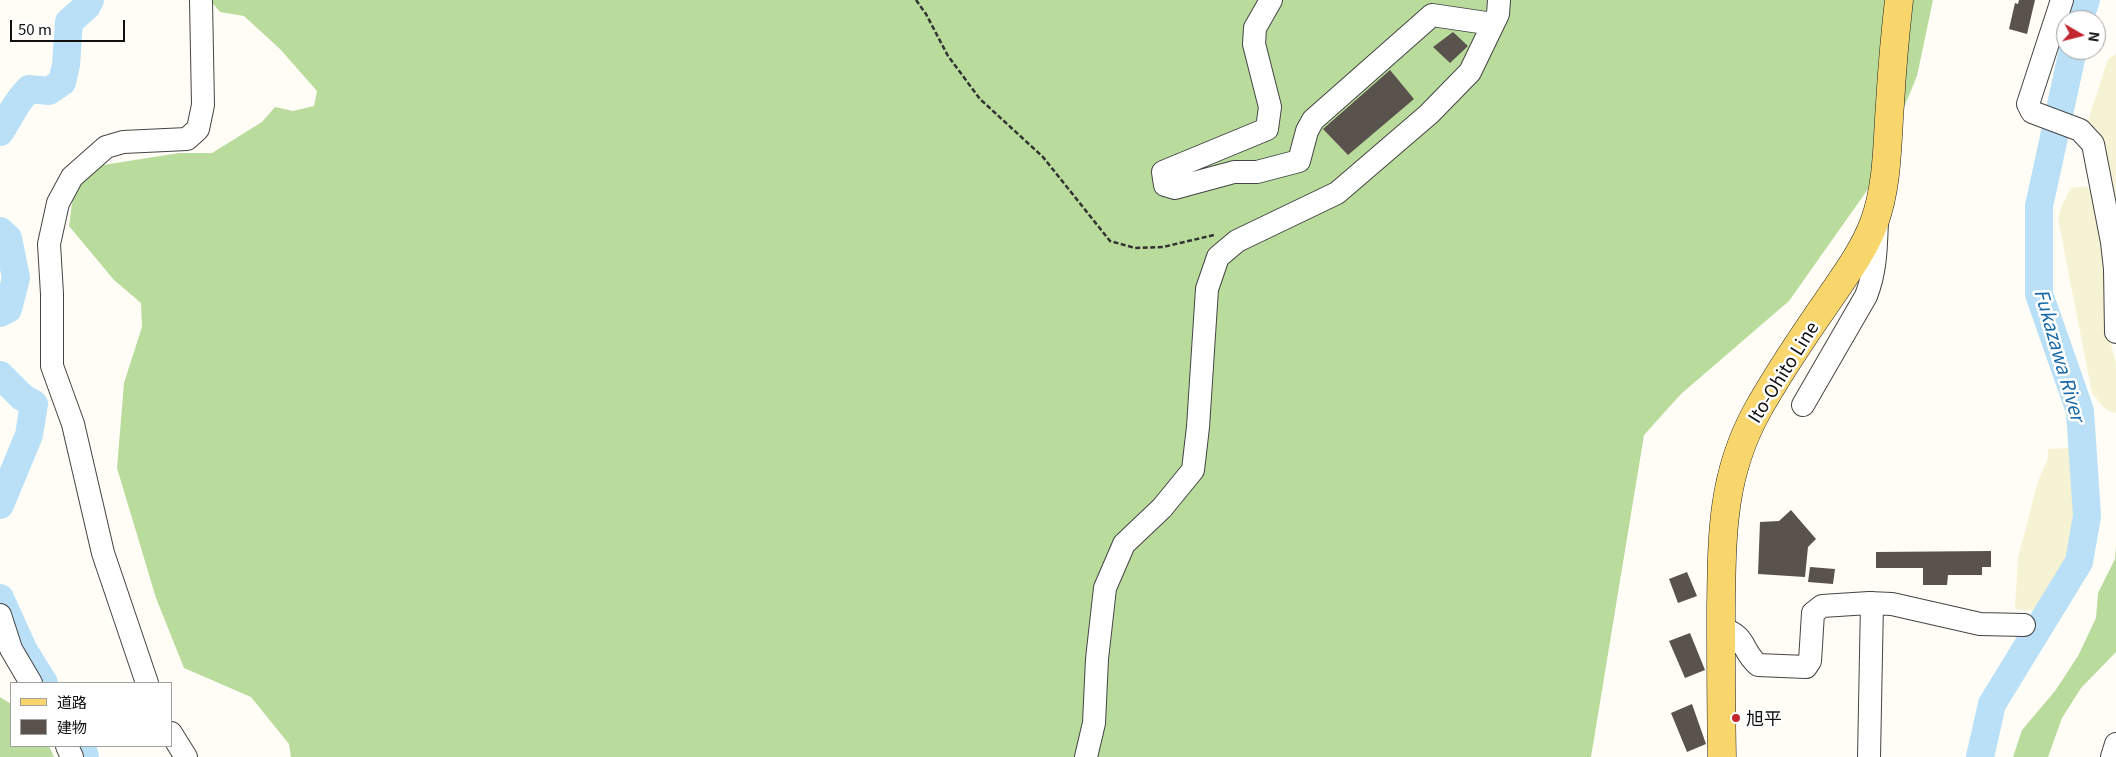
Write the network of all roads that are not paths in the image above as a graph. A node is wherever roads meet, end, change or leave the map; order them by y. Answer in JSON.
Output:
{"nodes":[{"id":1,"x":201,"y":0,"type":"edge"},
{"id":2,"x":1272,"y":0,"type":"edge"},
{"id":3,"x":1499,"y":0,"type":"edge"},
{"id":4,"x":1899,"y":0,"type":"edge"},
{"id":5,"x":2062,"y":0,"type":"edge"},
{"id":6,"x":1493,"y":24,"type":"junction"},
{"id":7,"x":1877,"y":214,"type":"junction"},
{"id":8,"x":2116,"y":332,"type":"edge"},
{"id":9,"x":1803,"y":405,"type":"dead end"},
{"id":10,"x":1872,"y":603,"type":"junction"},
{"id":11,"x":0,"y":615,"type":"edge"},
{"id":12,"x":2024,"y":625,"type":"dead end"},
{"id":13,"x":1721,"y":628,"type":"junction"},
{"id":14,"x":30,"y":682,"type":"edge"},
{"id":15,"x":147,"y":682,"type":"edge"},
{"id":16,"x":172,"y":735,"type":"edge"},
{"id":17,"x":2116,"y":744,"type":"edge"},
{"id":18,"x":186,"y":757,"type":"edge"},
{"id":19,"x":1086,"y":757,"type":"edge"},
{"id":20,"x":1722,"y":757,"type":"edge"},
{"id":21,"x":1869,"y":757,"type":"edge"},
{"id":22,"x":2112,"y":757,"type":"edge"}],
"edges":[{"from":1,"to":15,"type":"street"},
{"from":2,"to":6,"type":"street"},
{"from":3,"to":6,"type":"street"},
{"from":4,"to":7,"type":"main road","name":"Ito-Ohito Line"},
{"from":5,"to":8,"type":"street"},
{"from":6,"to":19,"type":"street"},
{"from":7,"to":9,"type":"street"},
{"from":7,"to":13,"type":"main road","name":"Ito-Ohito Line"},
{"from":10,"to":12,"type":"street"},
{"from":10,"to":13,"type":"street"},
{"from":10,"to":21,"type":"street"},
{"from":11,"to":14,"type":"street"},
{"from":13,"to":20,"type":"main road","name":"Ito-Ohito Line"},
{"from":16,"to":18,"type":"street"},
{"from":17,"to":22,"type":"street"}]}
